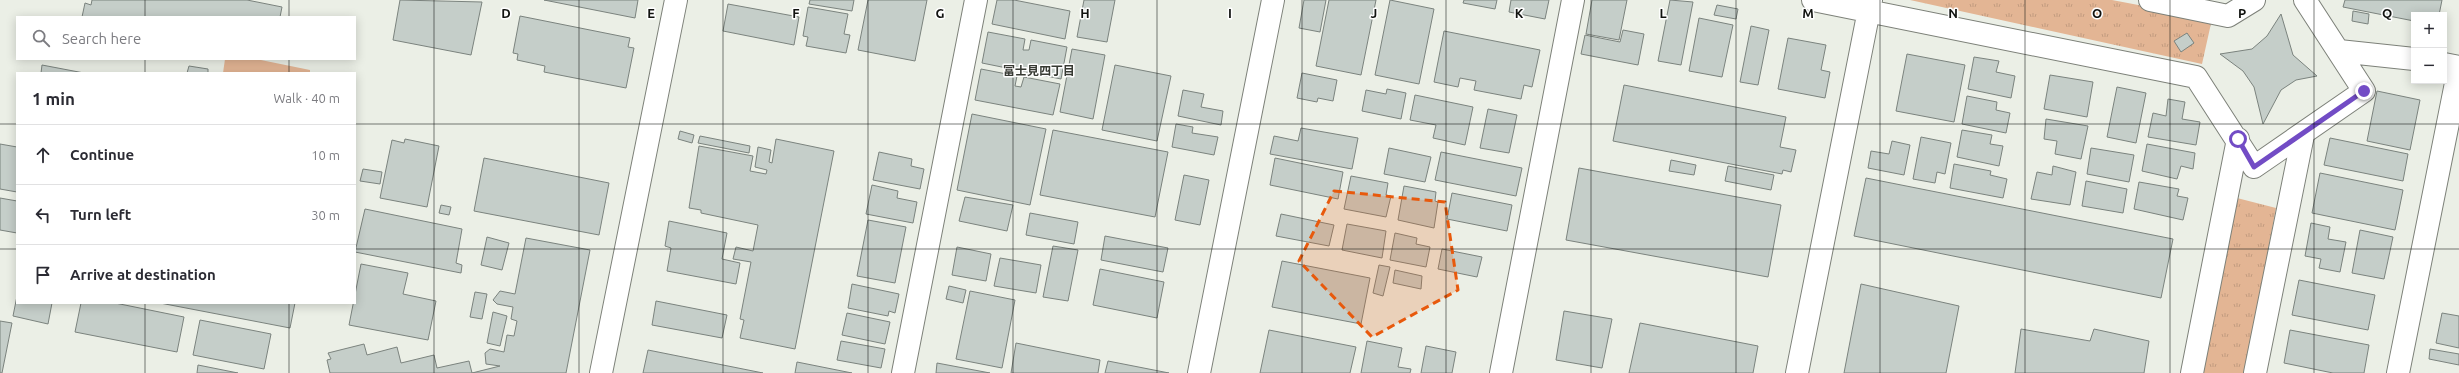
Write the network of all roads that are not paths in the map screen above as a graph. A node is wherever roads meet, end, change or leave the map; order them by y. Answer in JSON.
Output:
{"nodes":[{"id":1,"x":676,"y":0,"type":"edge"},
{"id":2,"x":976,"y":0,"type":"edge"},
{"id":3,"x":1274,"y":0,"type":"edge"},
{"id":4,"x":1573,"y":0,"type":"edge"},
{"id":5,"x":1813,"y":0,"type":"edge"},
{"id":6,"x":2254,"y":0,"type":"edge"},
{"id":7,"x":2305,"y":0,"type":"edge"},
{"id":8,"x":2164,"y":1,"type":"edge"},
{"id":9,"x":1870,"y":6,"type":"edge"},
{"id":10,"x":2339,"y":51,"type":"junction"},
{"id":11,"x":2411,"y":59,"type":"edge"},
{"id":12,"x":2447,"y":65,"type":"edge"},
{"id":13,"x":2459,"y":67,"type":"edge"},
{"id":14,"x":2303,"y":136,"type":"junction"},
{"id":15,"x":2238,"y":139,"type":"junction"},
{"id":16,"x":601,"y":373,"type":"edge"},
{"id":17,"x":903,"y":373,"type":"edge"},
{"id":18,"x":1200,"y":373,"type":"edge"},
{"id":19,"x":1501,"y":373,"type":"edge"},
{"id":20,"x":1797,"y":373,"type":"edge"},
{"id":21,"x":2192,"y":373,"type":"edge"},
{"id":22,"x":2255,"y":373,"type":"edge"},
{"id":23,"x":2398,"y":373,"type":"edge"}],
"edges":[{"from":1,"to":16,"type":"street"},
{"from":2,"to":17,"type":"street"},
{"from":3,"to":18,"type":"street"},
{"from":4,"to":19,"type":"street"},
{"from":5,"to":9,"type":"street"},
{"from":6,"to":8,"type":"street"},
{"from":7,"to":10,"type":"street"},
{"from":9,"to":15,"type":"street"},
{"from":9,"to":20,"type":"street"},
{"from":10,"to":11,"type":"street"},
{"from":10,"to":14,"type":"street"},
{"from":12,"to":13,"type":"street"},
{"from":13,"to":23,"type":"street"},
{"from":14,"to":15,"type":"street"},
{"from":14,"to":22,"type":"street"},
{"from":15,"to":21,"type":"street"}]}
